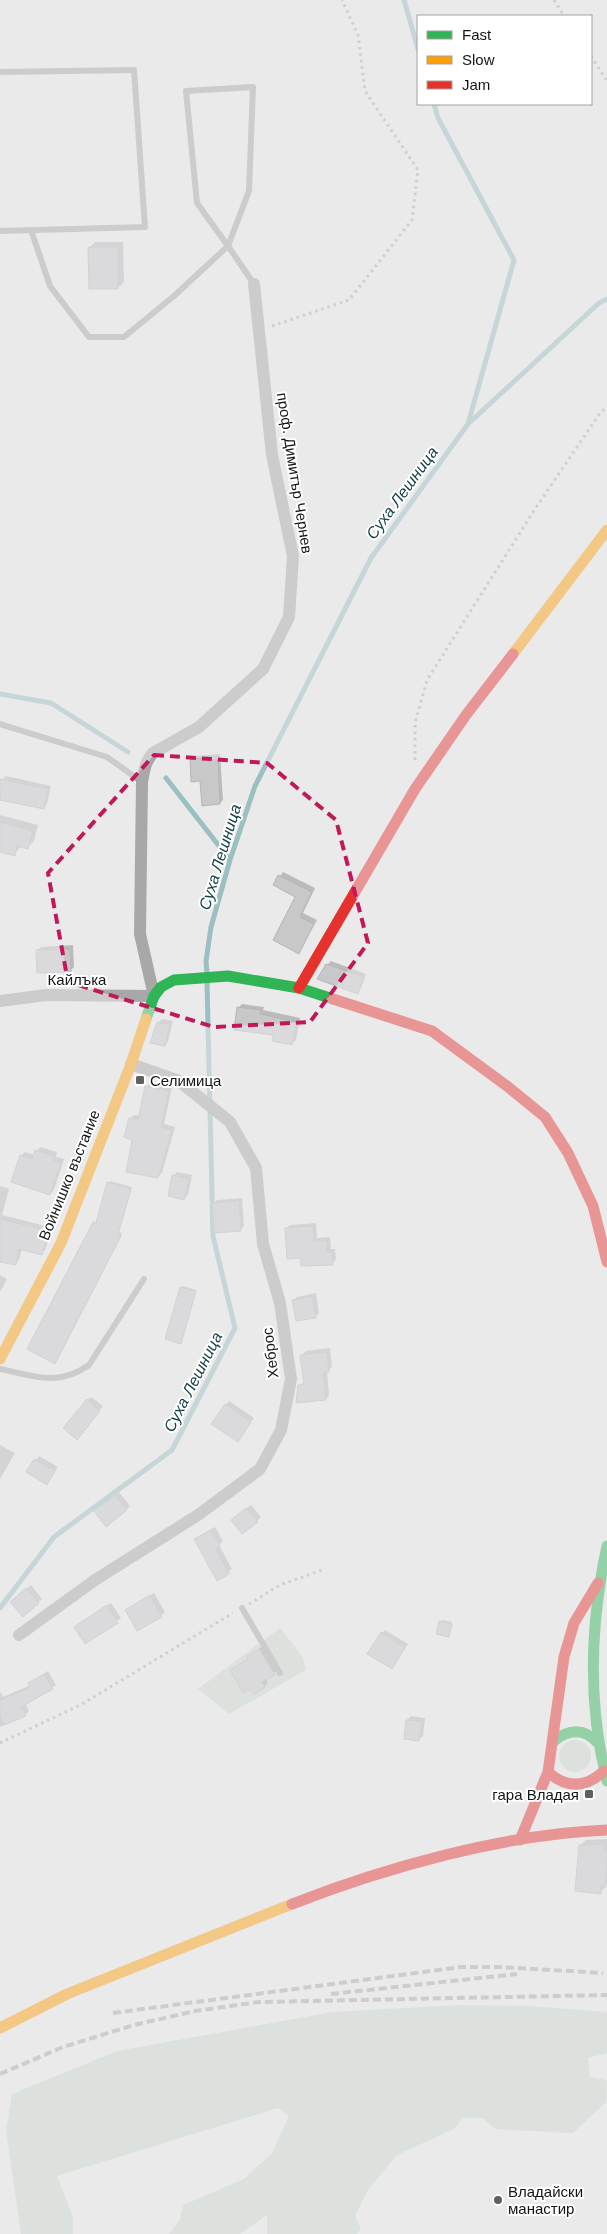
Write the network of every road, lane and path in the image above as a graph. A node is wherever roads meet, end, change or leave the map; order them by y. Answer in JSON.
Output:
{"nodes":[{"id":1,"x":342,"y":0,"type":"edge"},
{"id":2,"x":554,"y":0,"type":"edge"},
{"id":3,"x":563,"y":15,"type":"edge"},
{"id":4,"x":592,"y":58,"type":"edge"},
{"id":5,"x":0,"y":72,"type":"edge"},
{"id":6,"x":607,"y":81,"type":"edge"},
{"id":7,"x":31,"y":230,"type":"junction"},
{"id":8,"x":0,"y":231,"type":"edge"},
{"id":9,"x":228,"y":246,"type":"junction"},
{"id":10,"x":254,"y":284,"type":"joint"},
{"id":11,"x":259,"y":330,"type":"junction"},
{"id":12,"x":607,"y":407,"type":"edge"},
{"id":13,"x":607,"y":530,"type":"edge"},
{"id":14,"x":0,"y":724,"type":"edge"},
{"id":15,"x":142,"y":782,"type":"junction"},
{"id":16,"x":415,"y":789,"type":"junction"},
{"id":17,"x":299,"y":988,"type":"junction"},
{"id":18,"x":154,"y":996,"type":"junction"},
{"id":19,"x":0,"y":1001,"type":"edge"},
{"id":20,"x":131,"y":1064,"type":"junction"},
{"id":21,"x":607,"y":1262,"type":"edge"},
{"id":22,"x":144,"y":1279,"type":"dead end"},
{"id":23,"x":0,"y":1359,"type":"edge"},
{"id":24,"x":0,"y":1369,"type":"edge"},
{"id":25,"x":607,"y":1546,"type":"edge"},
{"id":26,"x":322,"y":1570,"type":"dead end"},
{"id":27,"x":598,"y":1583,"type":"junction"},
{"id":28,"x":242,"y":1608,"type":"junction"},
{"id":29,"x":19,"y":1635,"type":"dead end"},
{"id":30,"x":280,"y":1672,"type":"dead end"},
{"id":31,"x":554,"y":1741,"type":"junction"},
{"id":32,"x":597,"y":1742,"type":"junction"},
{"id":33,"x":0,"y":1743,"type":"edge"},
{"id":34,"x":548,"y":1772,"type":"junction"},
{"id":35,"x":605,"y":1776,"type":"edge"},
{"id":36,"x":607,"y":1830,"type":"edge"},
{"id":37,"x":520,"y":1840,"type":"junction"},
{"id":38,"x":0,"y":2028,"type":"edge"}],
"edges":[{"from":1,"to":11,"type":"path"},
{"from":2,"to":3,"type":"path"},
{"from":4,"to":6,"type":"path"},
{"from":5,"to":7,"type":"lane"},
{"from":7,"to":8,"type":"lane"},
{"from":7,"to":9,"type":"lane"},
{"from":9,"to":9,"type":"lane"},
{"from":9,"to":10,"type":"lane"},
{"from":10,"to":11,"type":"street","name":"проф. Димитър Чернев"},
{"from":11,"to":15,"type":"street","name":"проф. Димитър Чернев"},
{"from":12,"to":16,"type":"path"},
{"from":13,"to":16,"type":"main road"},
{"from":14,"to":15,"type":"lane"},
{"from":15,"to":18,"type":"street"},
{"from":16,"to":17,"type":"main road"},
{"from":17,"to":18,"type":"main road"},
{"from":17,"to":21,"type":"main road"},
{"from":18,"to":19,"type":"street","name":"Кайлъка"},
{"from":18,"to":20,"type":"main road","name":"Войнишко въстание"},
{"from":20,"to":23,"type":"main road","name":"Войнишко въстание"},
{"from":20,"to":29,"type":"street","name":"Хеброс"},
{"from":22,"to":24,"type":"lane"},
{"from":25,"to":27,"type":"main road"},
{"from":26,"to":28,"type":"path"},
{"from":27,"to":31,"type":"main road"},
{"from":27,"to":32,"type":"main road"},
{"from":28,"to":30,"type":"lane"},
{"from":28,"to":33,"type":"path"},
{"from":31,"to":32,"type":"main road"},
{"from":31,"to":34,"type":"main road"},
{"from":32,"to":35,"type":"main road"},
{"from":34,"to":35,"type":"main road"},
{"from":34,"to":37,"type":"main road"},
{"from":36,"to":37,"type":"main road"},
{"from":37,"to":38,"type":"main road"}]}
